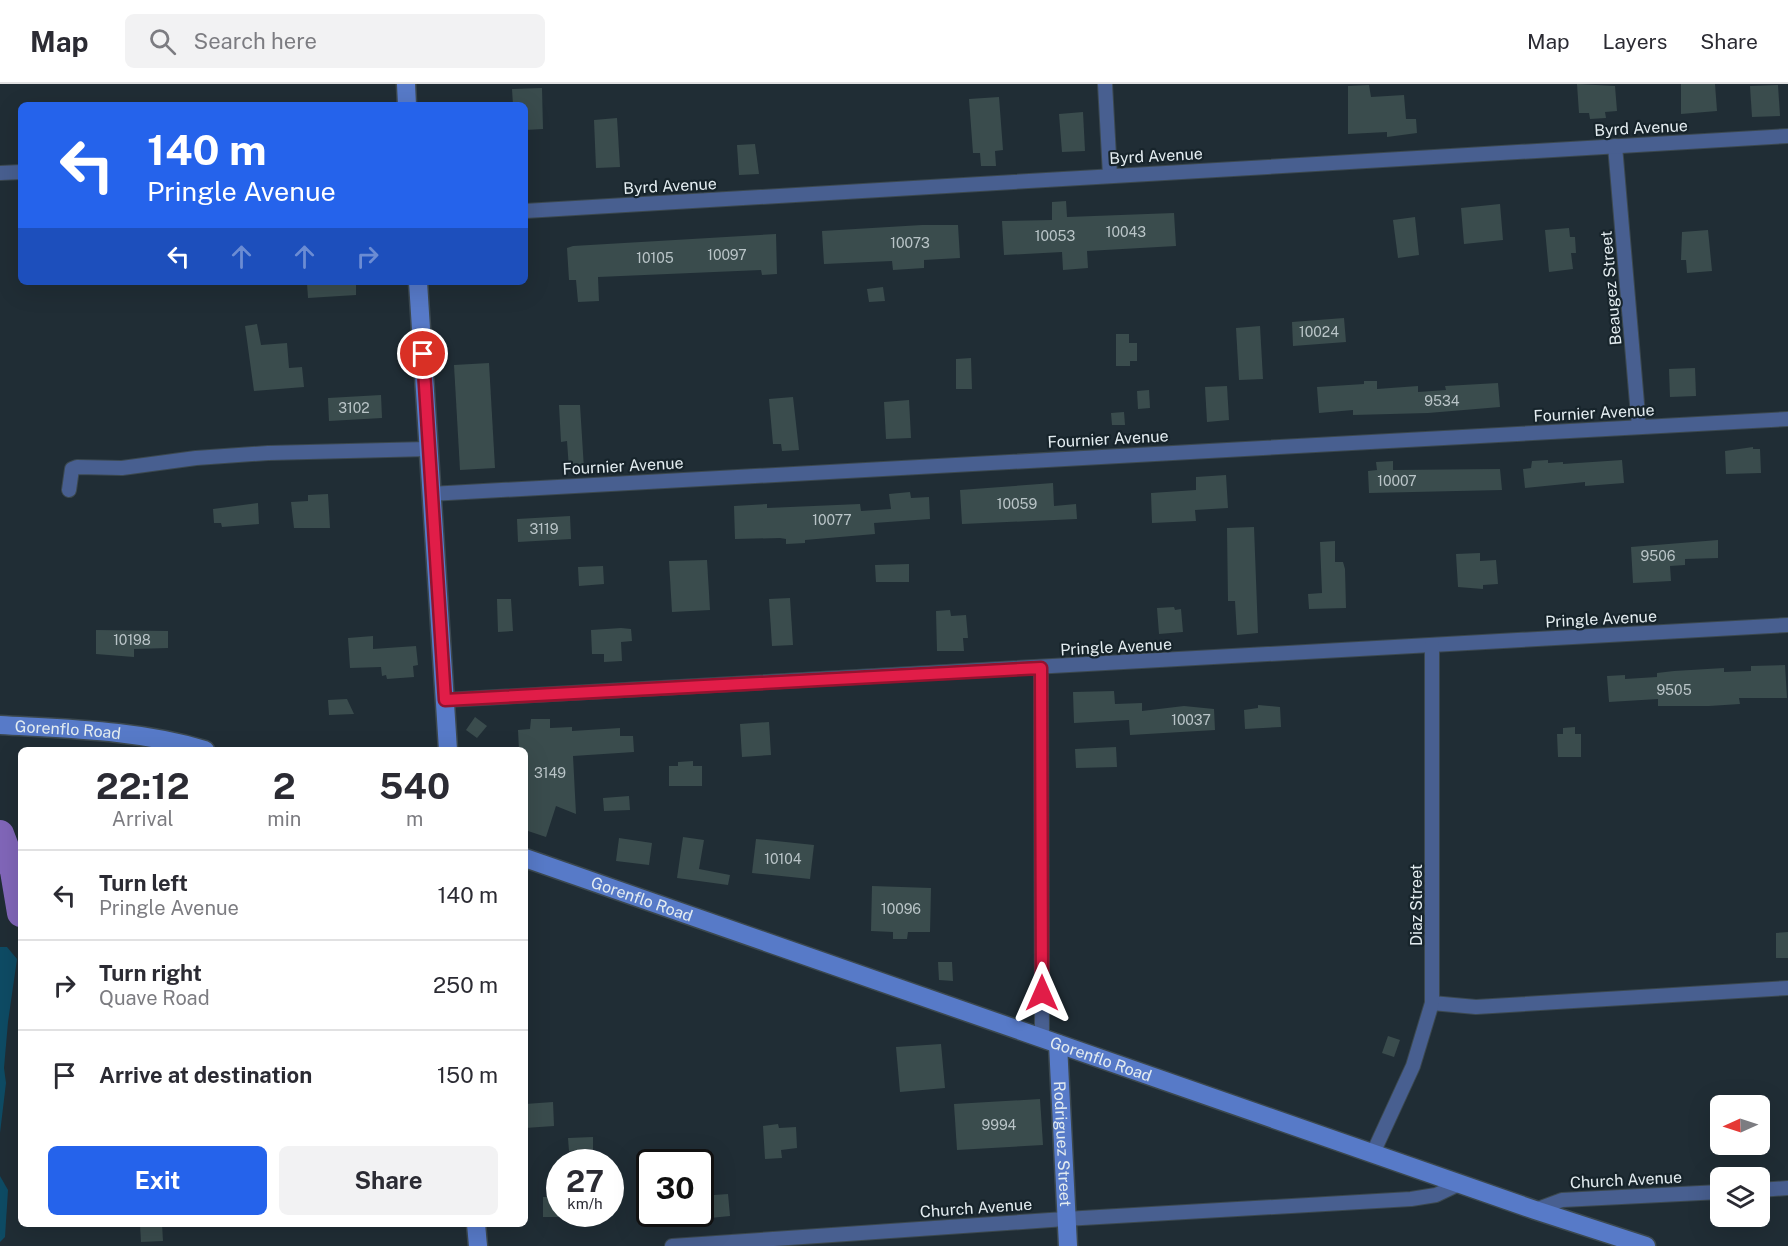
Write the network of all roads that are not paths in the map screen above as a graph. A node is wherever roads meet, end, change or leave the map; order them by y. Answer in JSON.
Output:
{"nodes":[{"id":1,"x":406,"y":84,"type":"edge"},
{"id":2,"x":1105,"y":84,"type":"edge"},
{"id":3,"x":407,"y":102,"type":"edge"},
{"id":4,"x":1788,"y":136,"type":"edge"},
{"id":5,"x":1615,"y":146,"type":"junction"},
{"id":6,"x":18,"y":172,"type":"edge"},
{"id":7,"x":0,"y":173,"type":"edge"},
{"id":8,"x":1110,"y":176,"type":"junction"},
{"id":9,"x":528,"y":211,"type":"edge"},
{"id":10,"x":418,"y":285,"type":"edge"},
{"id":11,"x":1788,"y":419,"type":"edge"},
{"id":12,"x":1639,"y":427,"type":"junction"},
{"id":13,"x":428,"y":449,"type":"junction"},
{"id":14,"x":69,"y":490,"type":"dead end"},
{"id":15,"x":430,"y":494,"type":"junction"},
{"id":16,"x":1788,"y":625,"type":"edge"},
{"id":17,"x":1432,"y":645,"type":"junction"},
{"id":18,"x":1041,"y":668,"type":"junction"},
{"id":19,"x":445,"y":700,"type":"junction"},
{"id":20,"x":0,"y":725,"type":"edge"},
{"id":21,"x":195,"y":747,"type":"edge"},
{"id":22,"x":448,"y":747,"type":"edge"},
{"id":23,"x":528,"y":859,"type":"edge"},
{"id":24,"x":1788,"y":988,"type":"edge"},
{"id":25,"x":1432,"y":1004,"type":"junction"},
{"id":26,"x":1050,"y":1041,"type":"junction"},
{"id":27,"x":1373,"y":1153,"type":"junction"},
{"id":28,"x":1459,"y":1184,"type":"junction"},
{"id":29,"x":1788,"y":1188,"type":"edge"},
{"id":30,"x":1770,"y":1189,"type":"edge"},
{"id":31,"x":1710,"y":1193,"type":"edge"},
{"id":32,"x":1535,"y":1210,"type":"junction"},
{"id":33,"x":1065,"y":1219,"type":"junction"},
{"id":34,"x":477,"y":1227,"type":"edge"},
{"id":35,"x":478,"y":1246,"type":"edge"},
{"id":36,"x":672,"y":1246,"type":"edge"},
{"id":37,"x":1068,"y":1246,"type":"edge"},
{"id":38,"x":1646,"y":1246,"type":"edge"}],
"edges":[{"from":1,"to":3,"type":"street"},
{"from":2,"to":8,"type":"street"},
{"from":4,"to":5,"type":"street","name":"Byrd Avenue"},
{"from":5,"to":8,"type":"street","name":"Byrd Avenue"},
{"from":5,"to":12,"type":"street","name":"Beaugez Street"},
{"from":6,"to":7,"type":"street"},
{"from":8,"to":9,"type":"street","name":"Byrd Avenue"},
{"from":10,"to":13,"type":"street"},
{"from":11,"to":12,"type":"street","name":"Fournier Avenue"},
{"from":12,"to":15,"type":"street","name":"Fournier Avenue"},
{"from":13,"to":14,"type":"street"},
{"from":13,"to":15,"type":"street"},
{"from":15,"to":19,"type":"street"},
{"from":16,"to":17,"type":"street","name":"Pringle Avenue"},
{"from":17,"to":18,"type":"street","name":"Pringle Avenue"},
{"from":17,"to":25,"type":"street","name":"Diaz Street"},
{"from":18,"to":19,"type":"street","name":"Pringle Avenue"},
{"from":18,"to":26,"type":"street","name":"Rodriguez Street"},
{"from":19,"to":22,"type":"street"},
{"from":20,"to":21,"type":"street","name":"Gorenflo Road"},
{"from":23,"to":26,"type":"street","name":"Gorenflo Road"},
{"from":24,"to":25,"type":"street"},
{"from":25,"to":27,"type":"street","name":"Diaz Street"},
{"from":26,"to":27,"type":"street","name":"Gorenflo Road"},
{"from":26,"to":33,"type":"street","name":"Rodriguez Street"},
{"from":27,"to":28,"type":"street","name":"Gorenflo Road"},
{"from":28,"to":32,"type":"street","name":"Gorenflo Road"},
{"from":28,"to":33,"type":"street","name":"Church Avenue"},
{"from":29,"to":30,"type":"street"},
{"from":31,"to":32,"type":"street","name":"Church Avenue"},
{"from":32,"to":38,"type":"street","name":"Gorenflo Road"},
{"from":33,"to":36,"type":"street","name":"Church Avenue"},
{"from":33,"to":37,"type":"street","name":"Rodriguez Street"},
{"from":34,"to":35,"type":"street"}]}
